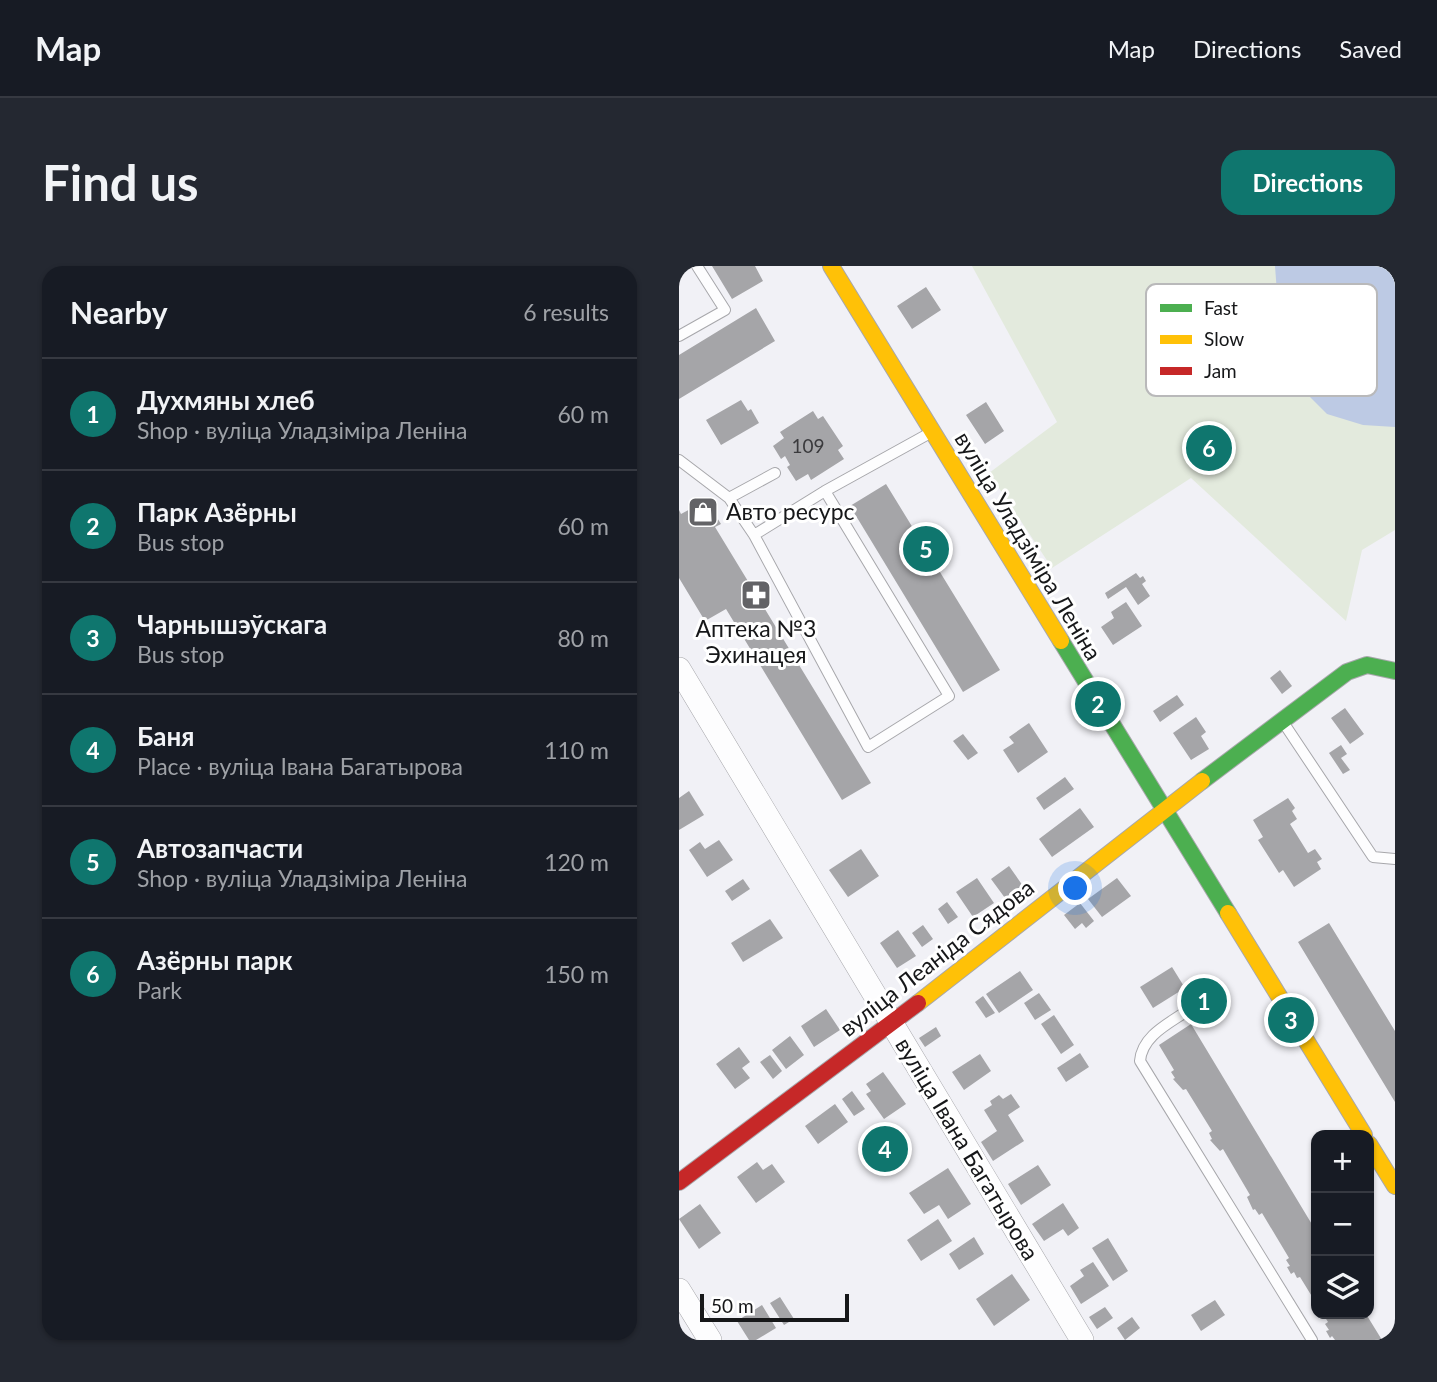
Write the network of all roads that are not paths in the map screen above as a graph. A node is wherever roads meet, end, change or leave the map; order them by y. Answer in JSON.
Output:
{"nodes":[{"id":1,"x":697,"y":266,"type":"edge"},
{"id":2,"x":831,"y":266,"type":"edge"},
{"id":3,"x":679,"y":336,"type":"edge"},
{"id":4,"x":932,"y":432,"type":"junction"},
{"id":5,"x":679,"y":460,"type":"edge"},
{"id":6,"x":775,"y":473,"type":"dead end"},
{"id":7,"x":825,"y":491,"type":"junction"},
{"id":8,"x":729,"y":498,"type":"junction"},
{"id":9,"x":754,"y":535,"type":"junction"},
{"id":10,"x":679,"y":669,"type":"edge"},
{"id":11,"x":1395,"y":671,"type":"edge"},
{"id":12,"x":1282,"y":720,"type":"junction"},
{"id":13,"x":1165,"y":809,"type":"junction"},
{"id":14,"x":1395,"y":859,"type":"edge"},
{"id":15,"x":1187,"y":1010,"type":"dead end"},
{"id":16,"x":892,"y":1023,"type":"junction"},
{"id":17,"x":1361,"y":1130,"type":"edge"},
{"id":18,"x":1374,"y":1152,"type":"edge"},
{"id":19,"x":679,"y":1182,"type":"edge"},
{"id":20,"x":1395,"y":1186,"type":"edge"},
{"id":21,"x":679,"y":1290,"type":"edge"},
{"id":22,"x":710,"y":1340,"type":"edge"},
{"id":23,"x":1083,"y":1340,"type":"edge"},
{"id":24,"x":1312,"y":1340,"type":"edge"}],
"edges":[{"from":1,"to":3,"type":"lane"},
{"from":2,"to":4,"type":"main road","name":"вуліца Уладзіміра Леніна"},
{"from":4,"to":7,"type":"lane"},
{"from":4,"to":13,"type":"main road","name":"вуліца Уладзіміра Леніна"},
{"from":5,"to":8,"type":"lane"},
{"from":6,"to":8,"type":"lane"},
{"from":7,"to":9,"type":"lane"},
{"from":7,"to":9,"type":"lane"},
{"from":8,"to":9,"type":"lane"},
{"from":10,"to":16,"type":"street","name":"вуліца Івана Багатырова"},
{"from":11,"to":12,"type":"main road","name":"вуліца Леаніда Сядова"},
{"from":12,"to":13,"type":"main road","name":"вуліца Леаніда Сядова"},
{"from":12,"to":14,"type":"lane"},
{"from":13,"to":16,"type":"main road","name":"вуліца Леаніда Сядова"},
{"from":13,"to":17,"type":"main road","name":"вуліца Уладзіміра Леніна"},
{"from":15,"to":24,"type":"lane"},
{"from":16,"to":19,"type":"main road","name":"вуліца Леаніда Сядова"},
{"from":16,"to":23,"type":"street","name":"вуліца Івана Багатырова"},
{"from":18,"to":20,"type":"main road"},
{"from":21,"to":22,"type":"street"}]}
